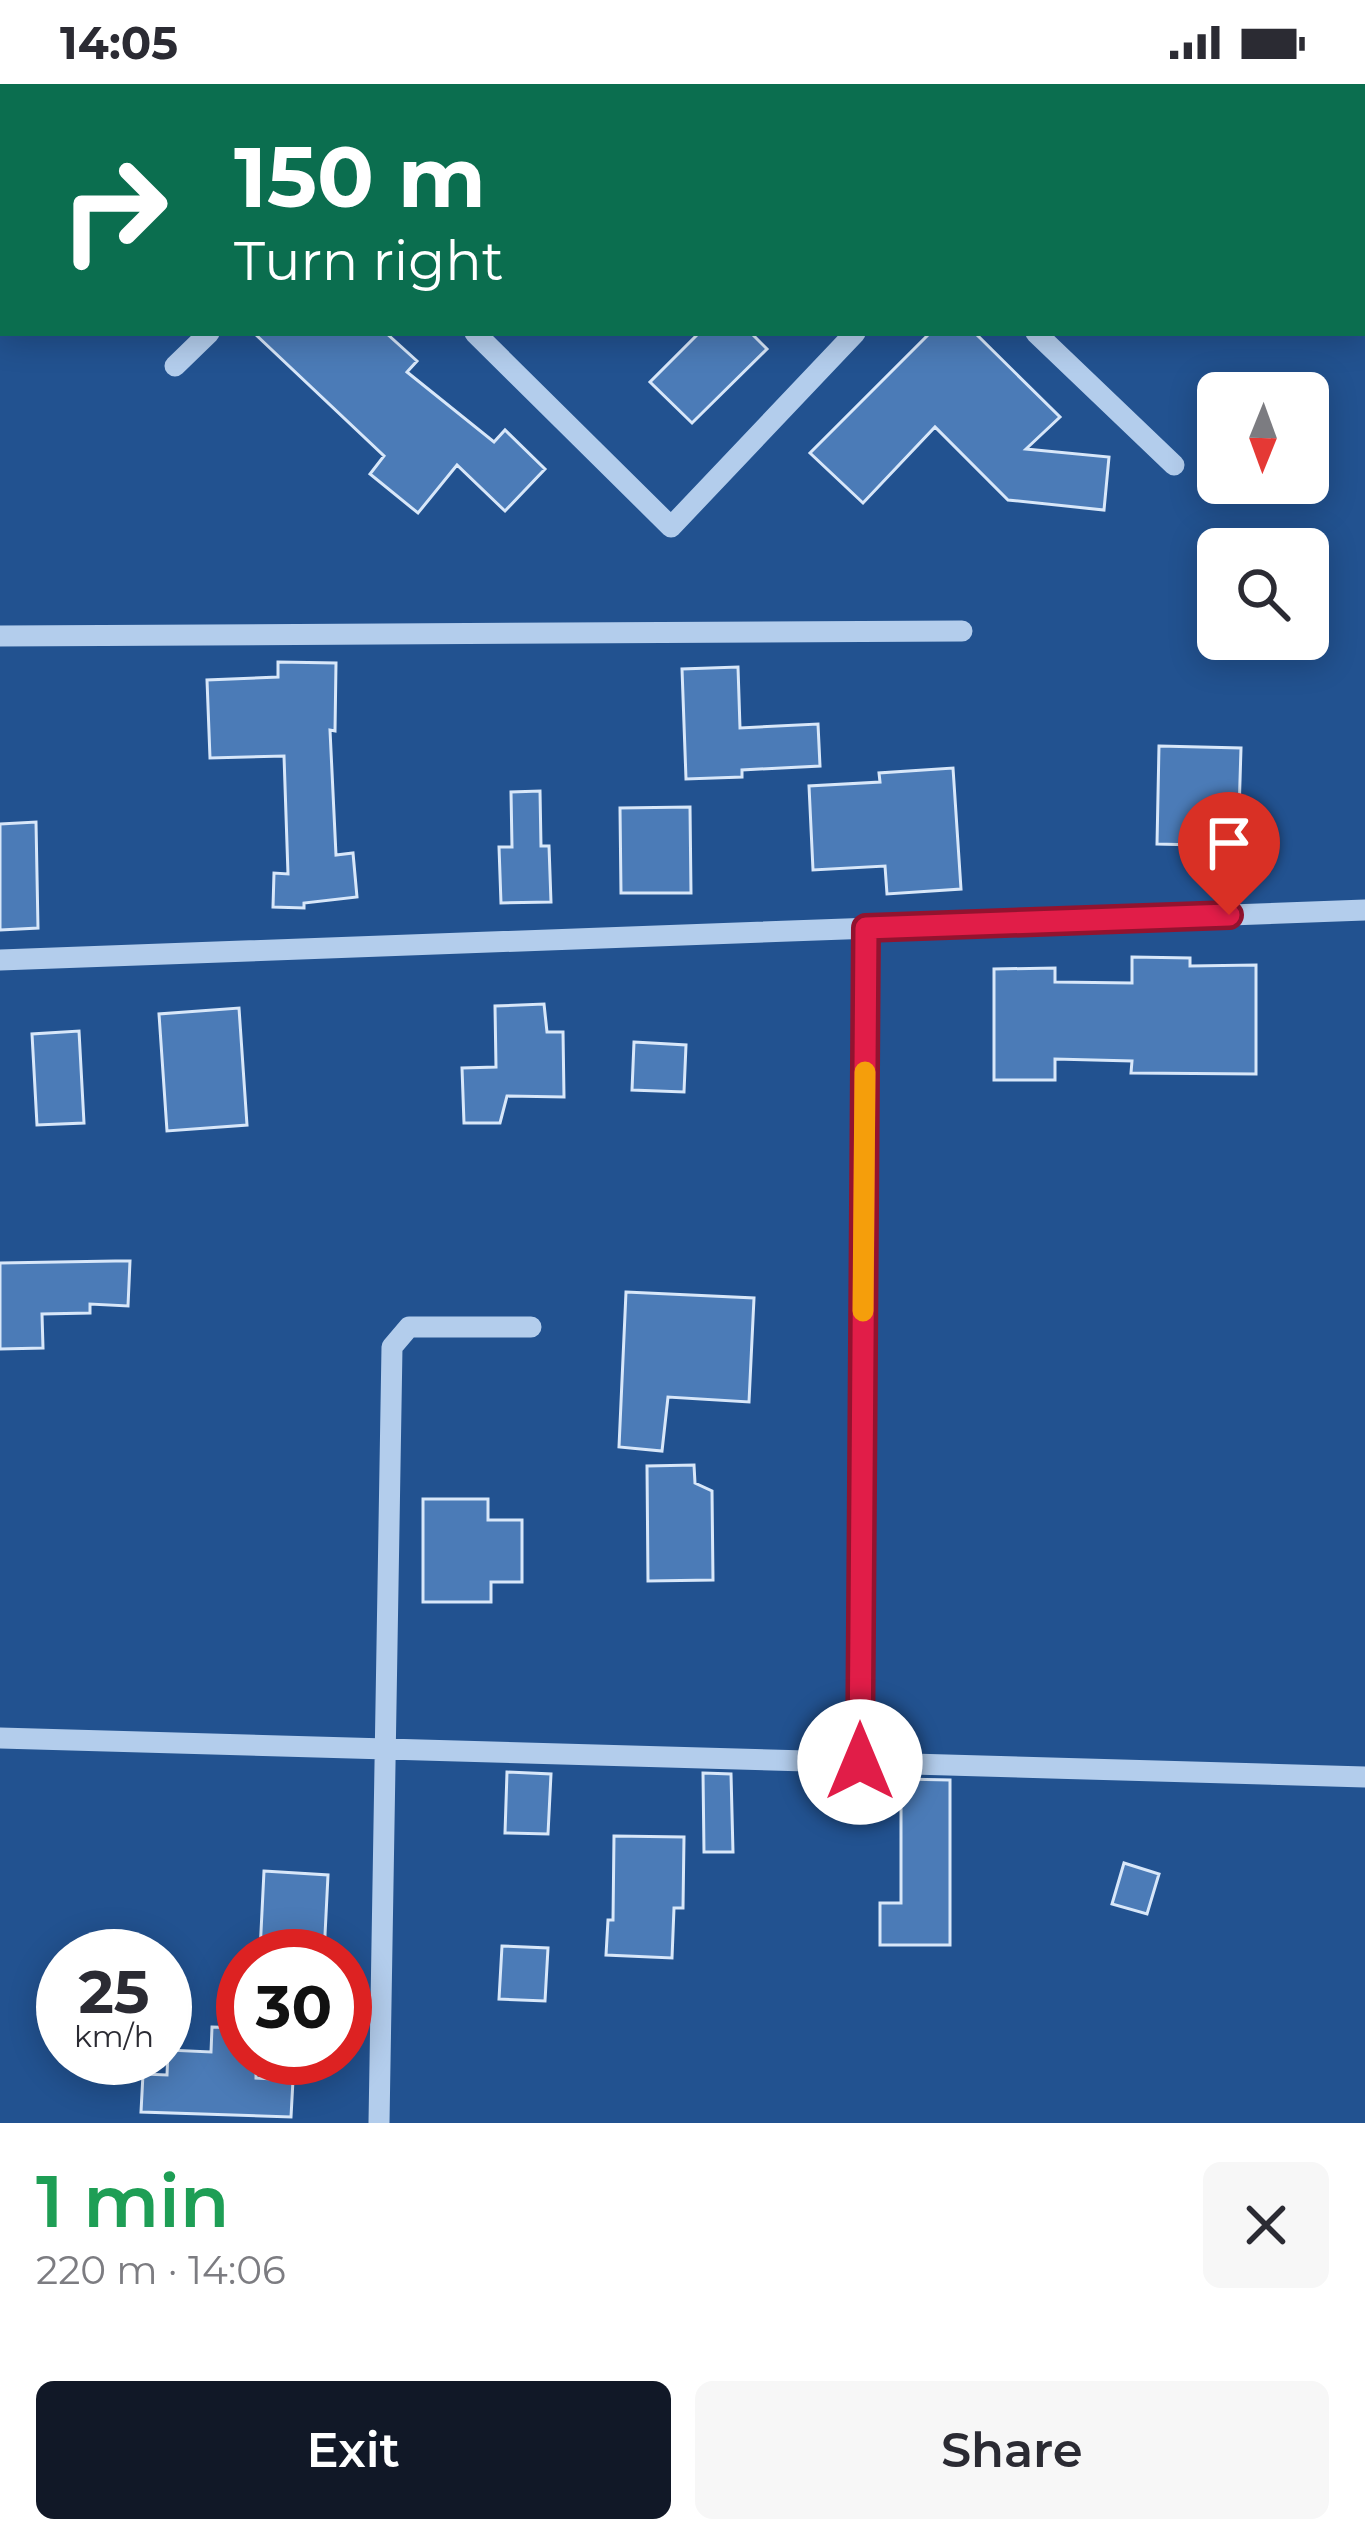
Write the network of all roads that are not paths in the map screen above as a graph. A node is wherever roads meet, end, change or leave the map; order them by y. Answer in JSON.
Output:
{"nodes":[{"id":1,"x":206,"y":336,"type":"edge"},
{"id":2,"x":478,"y":336,"type":"edge"},
{"id":3,"x":852,"y":336,"type":"edge"},
{"id":4,"x":1039,"y":336,"type":"edge"},
{"id":5,"x":175,"y":366,"type":"dead end"},
{"id":6,"x":1174,"y":465,"type":"dead end"},
{"id":7,"x":962,"y":631,"type":"dead end"},
{"id":8,"x":0,"y":636,"type":"edge"},
{"id":9,"x":1365,"y":910,"type":"edge"},
{"id":10,"x":866,"y":928,"type":"junction"},
{"id":11,"x":0,"y":960,"type":"edge"},
{"id":12,"x":532,"y":1327,"type":"dead end"},
{"id":13,"x":0,"y":1738,"type":"edge"},
{"id":14,"x":385,"y":1748,"type":"junction"},
{"id":15,"x":860,"y":1762,"type":"junction"},
{"id":16,"x":1365,"y":1777,"type":"edge"},
{"id":17,"x":379,"y":2123,"type":"edge"}],
"edges":[{"from":1,"to":5,"type":"street"},
{"from":2,"to":3,"type":"street"},
{"from":4,"to":6,"type":"street"},
{"from":7,"to":8,"type":"street"},
{"from":9,"to":10,"type":"street"},
{"from":10,"to":11,"type":"street"},
{"from":10,"to":15,"type":"street"},
{"from":12,"to":14,"type":"street"},
{"from":13,"to":14,"type":"street"},
{"from":14,"to":15,"type":"street"},
{"from":14,"to":17,"type":"street"},
{"from":15,"to":16,"type":"street"}]}
